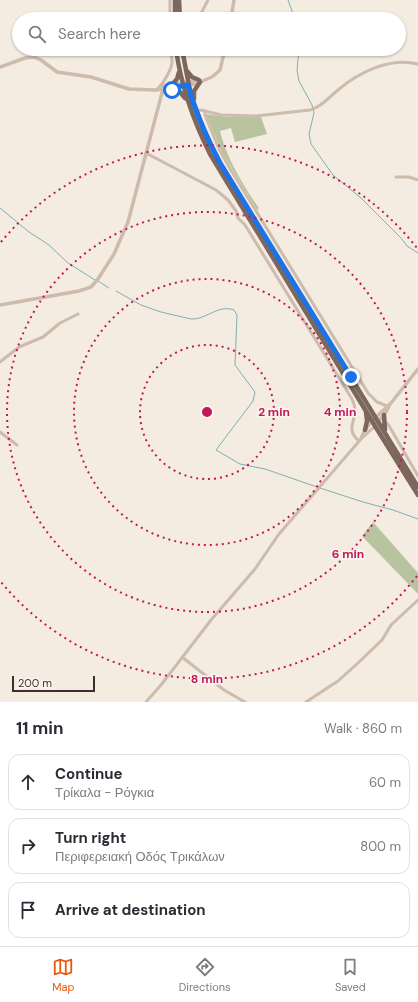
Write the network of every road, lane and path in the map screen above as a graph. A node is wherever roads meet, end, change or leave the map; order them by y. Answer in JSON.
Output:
{"nodes":[{"id":1,"x":170,"y":0,"type":"edge"},
{"id":2,"x":175,"y":0,"type":"edge"},
{"id":3,"x":179,"y":0,"type":"edge"},
{"id":4,"x":208,"y":0,"type":"edge"},
{"id":5,"x":234,"y":0,"type":"edge"},
{"id":6,"x":170,"y":12,"type":"edge"},
{"id":7,"x":175,"y":12,"type":"edge"},
{"id":8,"x":180,"y":12,"type":"edge"},
{"id":9,"x":202,"y":12,"type":"edge"},
{"id":10,"x":232,"y":12,"type":"edge"},
{"id":11,"x":171,"y":56,"type":"edge"},
{"id":12,"x":177,"y":56,"type":"edge"},
{"id":13,"x":183,"y":56,"type":"edge"},
{"id":14,"x":223,"y":56,"type":"edge"},
{"id":15,"x":418,"y":64,"type":"edge"},
{"id":16,"x":0,"y":67,"type":"edge"},
{"id":17,"x":185,"y":68,"type":"junction"},
{"id":18,"x":179,"y":69,"type":"junction"},
{"id":19,"x":199,"y":81,"type":"junction"},
{"id":20,"x":163,"y":83,"type":"junction"},
{"id":21,"x":185,"y":84,"type":"junction"},
{"id":22,"x":167,"y":88,"type":"junction"},
{"id":23,"x":155,"y":90,"type":"junction"},
{"id":24,"x":187,"y":101,"type":"junction"},
{"id":25,"x":196,"y":110,"type":"junction"},
{"id":26,"x":205,"y":112,"type":"junction"},
{"id":27,"x":146,"y":153,"type":"junction"},
{"id":28,"x":396,"y":177,"type":"dead end"},
{"id":29,"x":418,"y":180,"type":"edge"},
{"id":30,"x":0,"y":305,"type":"edge"},
{"id":31,"x":78,"y":314,"type":"dead end"},
{"id":32,"x":0,"y":362,"type":"edge"},
{"id":33,"x":418,"y":369,"type":"edge"},
{"id":34,"x":390,"y":403,"type":"junction"},
{"id":35,"x":387,"y":406,"type":"junction"},
{"id":36,"x":366,"y":410,"type":"junction"},
{"id":37,"x":384,"y":415,"type":"joint"},
{"id":38,"x":379,"y":420,"type":"junction"},
{"id":39,"x":373,"y":424,"type":"junction"},
{"id":40,"x":365,"y":430,"type":"junction"},
{"id":41,"x":0,"y":432,"type":"edge"},
{"id":42,"x":360,"y":440,"type":"junction"},
{"id":43,"x":17,"y":445,"type":"dead end"},
{"id":44,"x":418,"y":476,"type":"edge"},
{"id":45,"x":418,"y":487,"type":"edge"},
{"id":46,"x":418,"y":495,"type":"edge"},
{"id":47,"x":418,"y":600,"type":"edge"},
{"id":48,"x":182,"y":657,"type":"junction"},
{"id":49,"x":146,"y":702,"type":"edge"},
{"id":50,"x":245,"y":702,"type":"edge"},
{"id":51,"x":306,"y":702,"type":"edge"}],
"edges":[{"from":1,"to":6,"type":"street"},
{"from":2,"to":7,"type":"main road"},
{"from":3,"to":8,"type":"main road"},
{"from":4,"to":9,"type":"street"},
{"from":5,"to":10,"type":"street"},
{"from":11,"to":20,"type":"street"},
{"from":12,"to":18,"type":"main road"},
{"from":13,"to":17,"type":"main road"},
{"from":14,"to":19,"type":"street"},
{"from":15,"to":26,"type":"street"},
{"from":16,"to":23,"type":"street"},
{"from":17,"to":19,"type":"main road"},
{"from":17,"to":21,"type":"main road"},
{"from":18,"to":21,"type":"main road"},
{"from":18,"to":22,"type":"main road"},
{"from":19,"to":21,"type":"street"},
{"from":19,"to":25,"type":"main road"},
{"from":20,"to":22,"type":"street"},
{"from":20,"to":23,"type":"street"},
{"from":21,"to":22,"type":"street"},
{"from":21,"to":24,"type":"main road"},
{"from":21,"to":25,"type":"main road"},
{"from":22,"to":23,"type":"street"},
{"from":22,"to":24,"type":"main road"},
{"from":22,"to":27,"type":"street"},
{"from":24,"to":36,"type":"main road"},
{"from":25,"to":26,"type":"street"},
{"from":25,"to":38,"type":"main road"},
{"from":26,"to":35,"type":"street"},
{"from":27,"to":30,"type":"street"},
{"from":27,"to":42,"type":"street"},
{"from":28,"to":29,"type":"street"},
{"from":31,"to":32,"type":"street"},
{"from":33,"to":34,"type":"street"},
{"from":34,"to":35,"type":"street"},
{"from":34,"to":37,"type":"street"},
{"from":35,"to":38,"type":"street"},
{"from":36,"to":39,"type":"main road"},
{"from":36,"to":40,"type":"main road"},
{"from":37,"to":38,"type":"main road"},
{"from":38,"to":39,"type":"street"},
{"from":38,"to":44,"type":"street"},
{"from":38,"to":45,"type":"main road"},
{"from":39,"to":40,"type":"street"},
{"from":39,"to":42,"type":"street"},
{"from":39,"to":46,"type":"main road"},
{"from":40,"to":42,"type":"street"},
{"from":41,"to":43,"type":"street"},
{"from":42,"to":48,"type":"street"},
{"from":47,"to":51,"type":"street"},
{"from":48,"to":49,"type":"street"},
{"from":48,"to":50,"type":"street"}]}
